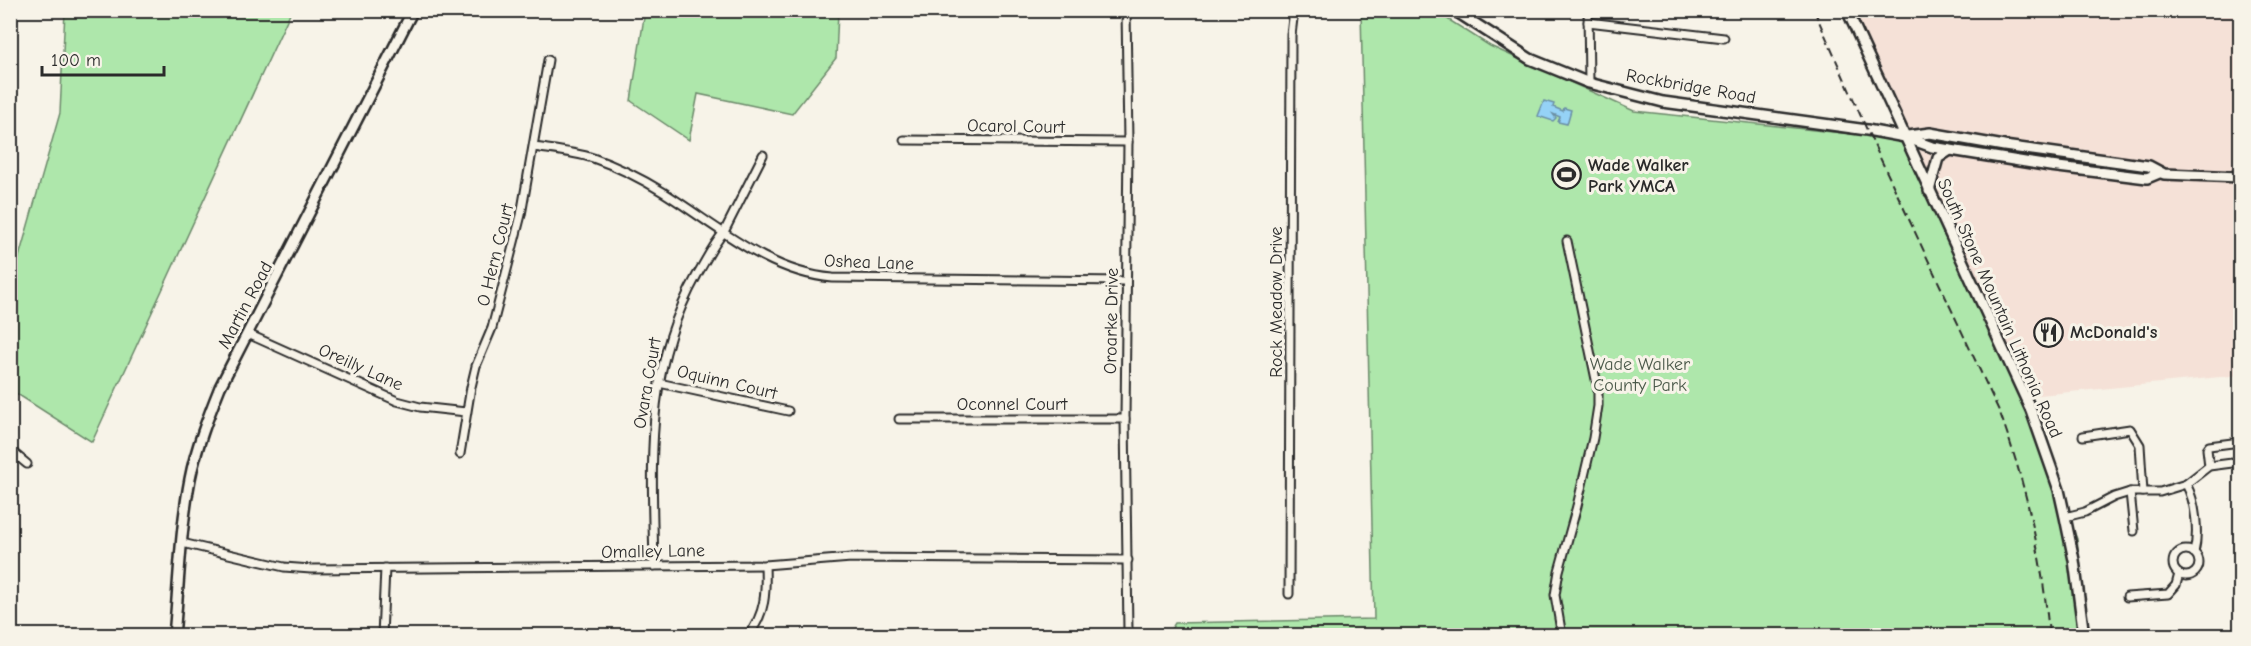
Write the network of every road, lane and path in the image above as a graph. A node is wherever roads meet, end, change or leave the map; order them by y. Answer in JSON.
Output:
{"nodes":[{"id":1,"x":413,"y":10,"type":"edge"},
{"id":2,"x":1126,"y":10,"type":"edge"},
{"id":3,"x":1294,"y":10,"type":"edge"},
{"id":4,"x":1454,"y":10,"type":"edge"},
{"id":5,"x":1588,"y":10,"type":"edge"},
{"id":6,"x":1847,"y":10,"type":"edge"},
{"id":7,"x":1588,"y":22,"type":"junction"},
{"id":8,"x":1724,"y":38,"type":"dead end"},
{"id":9,"x":548,"y":60,"type":"dead end"},
{"id":10,"x":1589,"y":83,"type":"junction"},
{"id":11,"x":1905,"y":137,"type":"junction"},
{"id":12,"x":904,"y":140,"type":"dead end"},
{"id":13,"x":1128,"y":142,"type":"junction"},
{"id":14,"x":534,"y":147,"type":"junction"},
{"id":15,"x":1952,"y":150,"type":"junction"},
{"id":16,"x":763,"y":155,"type":"dead end"},
{"id":17,"x":2159,"y":173,"type":"junction"},
{"id":18,"x":2241,"y":177,"type":"edge"},
{"id":19,"x":1929,"y":190,"type":"junction"},
{"id":20,"x":724,"y":232,"type":"junction"},
{"id":21,"x":1567,"y":241,"type":"dead end"},
{"id":22,"x":1126,"y":281,"type":"junction"},
{"id":23,"x":248,"y":334,"type":"junction"},
{"id":24,"x":659,"y":383,"type":"junction"},
{"id":25,"x":788,"y":411,"type":"dead end"},
{"id":26,"x":466,"y":412,"type":"junction"},
{"id":27,"x":899,"y":419,"type":"dead end"},
{"id":28,"x":1125,"y":419,"type":"junction"},
{"id":29,"x":2083,"y":436,"type":"dead end"},
{"id":30,"x":2241,"y":442,"type":"edge"},
{"id":31,"x":10,"y":450,"type":"edge"},
{"id":32,"x":459,"y":454,"type":"dead end"},
{"id":33,"x":2241,"y":462,"type":"edge"},
{"id":34,"x":27,"y":464,"type":"dead end"},
{"id":35,"x":2209,"y":466,"type":"junction"},
{"id":36,"x":2186,"y":484,"type":"junction"},
{"id":37,"x":2130,"y":492,"type":"junction"},
{"id":38,"x":2143,"y":492,"type":"junction"},
{"id":39,"x":2065,"y":517,"type":"junction"},
{"id":40,"x":2134,"y":531,"type":"dead end"},
{"id":41,"x":182,"y":543,"type":"junction"},
{"id":42,"x":2194,"y":553,"type":"junction"},
{"id":43,"x":1128,"y":560,"type":"junction"},
{"id":44,"x":765,"y":565,"type":"junction"},
{"id":45,"x":654,"y":566,"type":"junction"},
{"id":46,"x":385,"y":568,"type":"junction"},
{"id":47,"x":2179,"y":574,"type":"junction"},
{"id":48,"x":1289,"y":594,"type":"dead end"},
{"id":49,"x":2127,"y":597,"type":"dead end"},
{"id":50,"x":1128,"y":631,"type":"dead end"},
{"id":51,"x":174,"y":636,"type":"edge"},
{"id":52,"x":382,"y":636,"type":"edge"},
{"id":53,"x":748,"y":636,"type":"edge"},
{"id":54,"x":1562,"y":636,"type":"edge"},
{"id":55,"x":2084,"y":636,"type":"edge"}],
"edges":[{"from":1,"to":23,"type":"main road","name":"Martin Road"},
{"from":2,"to":13,"type":"street","name":"Oroarke Drive"},
{"from":3,"to":48,"type":"street","name":"Rock Meadow Drive"},
{"from":4,"to":10,"type":"main road","name":"Rockbridge Road"},
{"from":5,"to":7,"type":"street"},
{"from":6,"to":11,"type":"main road","name":"South Stone Mountain Lithonia Road"},
{"from":7,"to":8,"type":"street"},
{"from":7,"to":10,"type":"street"},
{"from":9,"to":14,"type":"street","name":"O Hern Court"},
{"from":10,"to":11,"type":"main road","name":"Rockbridge Road"},
{"from":11,"to":15,"type":"main road","name":"Rockbridge Road"},
{"from":11,"to":17,"type":"main road","name":"Rockbridge Road"},
{"from":11,"to":19,"type":"main road","name":"South Stone Mountain Lithonia Road"},
{"from":12,"to":13,"type":"street","name":"Ocarol Court"},
{"from":13,"to":22,"type":"street","name":"Oroarke Drive"},
{"from":14,"to":20,"type":"street","name":"Oshea Lane"},
{"from":14,"to":26,"type":"street","name":"O Hern Court"},
{"from":15,"to":17,"type":"main road","name":"Rockbridge Road"},
{"from":15,"to":19,"type":"main road"},
{"from":16,"to":20,"type":"street","name":"Ovara Court"},
{"from":17,"to":18,"type":"main road","name":"Rockbridge Road"},
{"from":19,"to":39,"type":"main road","name":"South Stone Mountain Lithonia Road"},
{"from":20,"to":22,"type":"street","name":"Oshea Lane"},
{"from":20,"to":24,"type":"street","name":"Ovara Court"},
{"from":21,"to":54,"type":"street"},
{"from":22,"to":28,"type":"street","name":"Oroarke Drive"},
{"from":23,"to":26,"type":"street","name":"Oreilly Lane"},
{"from":23,"to":41,"type":"main road","name":"Martin Road"},
{"from":24,"to":25,"type":"street","name":"Oquinn Court"},
{"from":24,"to":45,"type":"street","name":"Ovara Court"},
{"from":26,"to":32,"type":"street","name":"O Hern Court"},
{"from":27,"to":28,"type":"street","name":"Oconnel Court"},
{"from":28,"to":43,"type":"street","name":"Oroarke Drive"},
{"from":29,"to":38,"type":"street"},
{"from":30,"to":35,"type":"street"},
{"from":31,"to":34,"type":"street"},
{"from":33,"to":35,"type":"street"},
{"from":35,"to":36,"type":"street"},
{"from":36,"to":38,"type":"street"},
{"from":36,"to":42,"type":"street"},
{"from":37,"to":38,"type":"street"},
{"from":37,"to":39,"type":"street"},
{"from":37,"to":40,"type":"street"},
{"from":39,"to":55,"type":"main road","name":"South Stone Mountain Lithonia Road"},
{"from":41,"to":46,"type":"street","name":"Omalley Lane"},
{"from":41,"to":51,"type":"main road","name":"Martin Road"},
{"from":42,"to":47,"type":"street"},
{"from":42,"to":47,"type":"street"},
{"from":43,"to":44,"type":"street","name":"Omalley Lane"},
{"from":43,"to":50,"type":"street","name":"Oroarke Drive"},
{"from":44,"to":45,"type":"street","name":"Omalley Lane"},
{"from":44,"to":53,"type":"street"},
{"from":45,"to":46,"type":"street","name":"Omalley Lane"},
{"from":46,"to":52,"type":"street"},
{"from":47,"to":49,"type":"street"}]}
